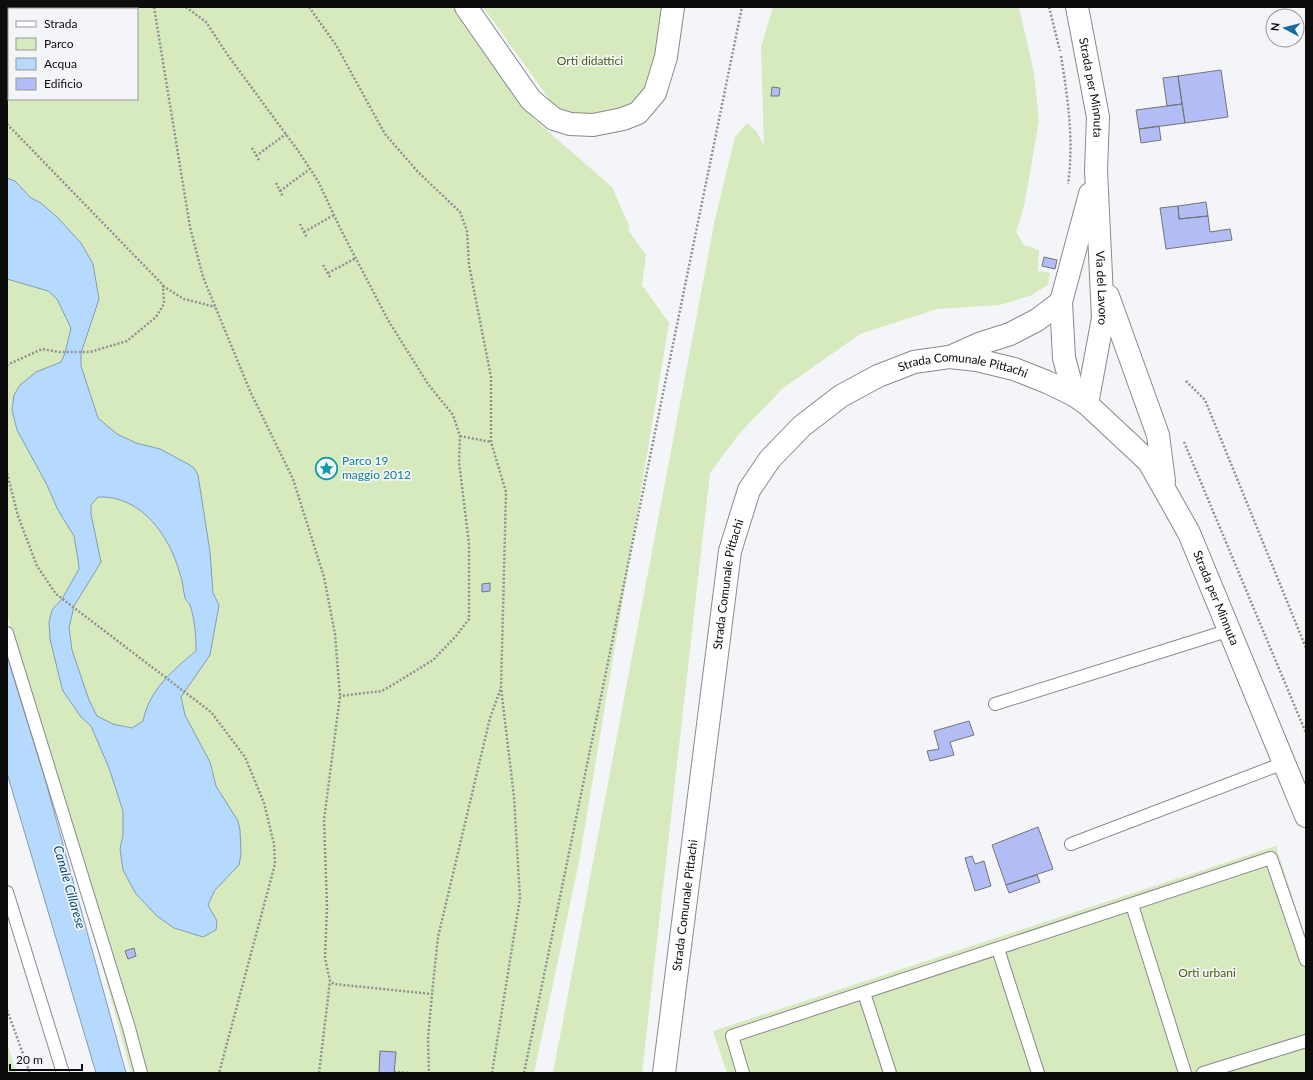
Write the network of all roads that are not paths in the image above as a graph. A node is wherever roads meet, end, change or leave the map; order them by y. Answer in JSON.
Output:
{"nodes":[{"id":1,"x":466,"y":7,"type":"edge"},
{"id":2,"x":673,"y":7,"type":"edge"},
{"id":3,"x":1077,"y":7,"type":"edge"},
{"id":4,"x":1096,"y":170,"type":"junction"},
{"id":5,"x":1100,"y":272,"type":"junction"},
{"id":6,"x":1061,"y":302,"type":"junction"},
{"id":7,"x":949,"y":357,"type":"junction"},
{"id":8,"x":1081,"y":400,"type":"junction"},
{"id":9,"x":1165,"y":490,"type":"junction"},
{"id":10,"x":1230,"y":630,"type":"junction"},
{"id":11,"x":7,"y":634,"type":"edge"},
{"id":12,"x":995,"y":704,"type":"dead end"},
{"id":13,"x":1284,"y":763,"type":"junction"},
{"id":14,"x":1306,"y":816,"type":"edge"},
{"id":15,"x":1070,"y":844,"type":"dead end"},
{"id":16,"x":7,"y":892,"type":"edge"},
{"id":17,"x":1132,"y":905,"type":"junction"},
{"id":18,"x":998,"y":949,"type":"junction"},
{"id":19,"x":1306,"y":960,"type":"edge"},
{"id":20,"x":864,"y":993,"type":"junction"},
{"id":21,"x":1306,"y":1041,"type":"edge"},
{"id":22,"x":63,"y":1073,"type":"edge"},
{"id":23,"x":141,"y":1073,"type":"edge"},
{"id":24,"x":664,"y":1073,"type":"edge"},
{"id":25,"x":744,"y":1073,"type":"edge"},
{"id":26,"x":890,"y":1073,"type":"edge"},
{"id":27,"x":1038,"y":1073,"type":"edge"},
{"id":28,"x":1186,"y":1073,"type":"edge"},
{"id":29,"x":1203,"y":1073,"type":"edge"}],
"edges":[{"from":1,"to":2,"type":"street"},
{"from":3,"to":4,"type":"street","name":"Strada per Minnuta"},
{"from":4,"to":5,"type":"street","name":"Via del Lavoro"},
{"from":4,"to":6,"type":"street"},
{"from":5,"to":8,"type":"street","name":"Via del Lavoro"},
{"from":5,"to":9,"type":"street"},
{"from":6,"to":7,"type":"street"},
{"from":6,"to":8,"type":"street"},
{"from":7,"to":8,"type":"street","name":"Strada Comunale Pittachi"},
{"from":7,"to":24,"type":"street","name":"Strada Comunale Pittachi"},
{"from":8,"to":9,"type":"street","name":"Strada per Minnuta"},
{"from":9,"to":10,"type":"street","name":"Strada per Minnuta"},
{"from":10,"to":12,"type":"lane"},
{"from":10,"to":13,"type":"street","name":"Strada per Minnuta"},
{"from":11,"to":23,"type":"lane"},
{"from":13,"to":14,"type":"street","name":"Strada per Minnuta"},
{"from":13,"to":15,"type":"lane"},
{"from":16,"to":22,"type":"lane"},
{"from":17,"to":18,"type":"lane"},
{"from":17,"to":19,"type":"lane"},
{"from":17,"to":28,"type":"lane"},
{"from":18,"to":20,"type":"lane"},
{"from":18,"to":27,"type":"lane"},
{"from":20,"to":25,"type":"lane"},
{"from":20,"to":26,"type":"lane"},
{"from":21,"to":29,"type":"lane"}]}
